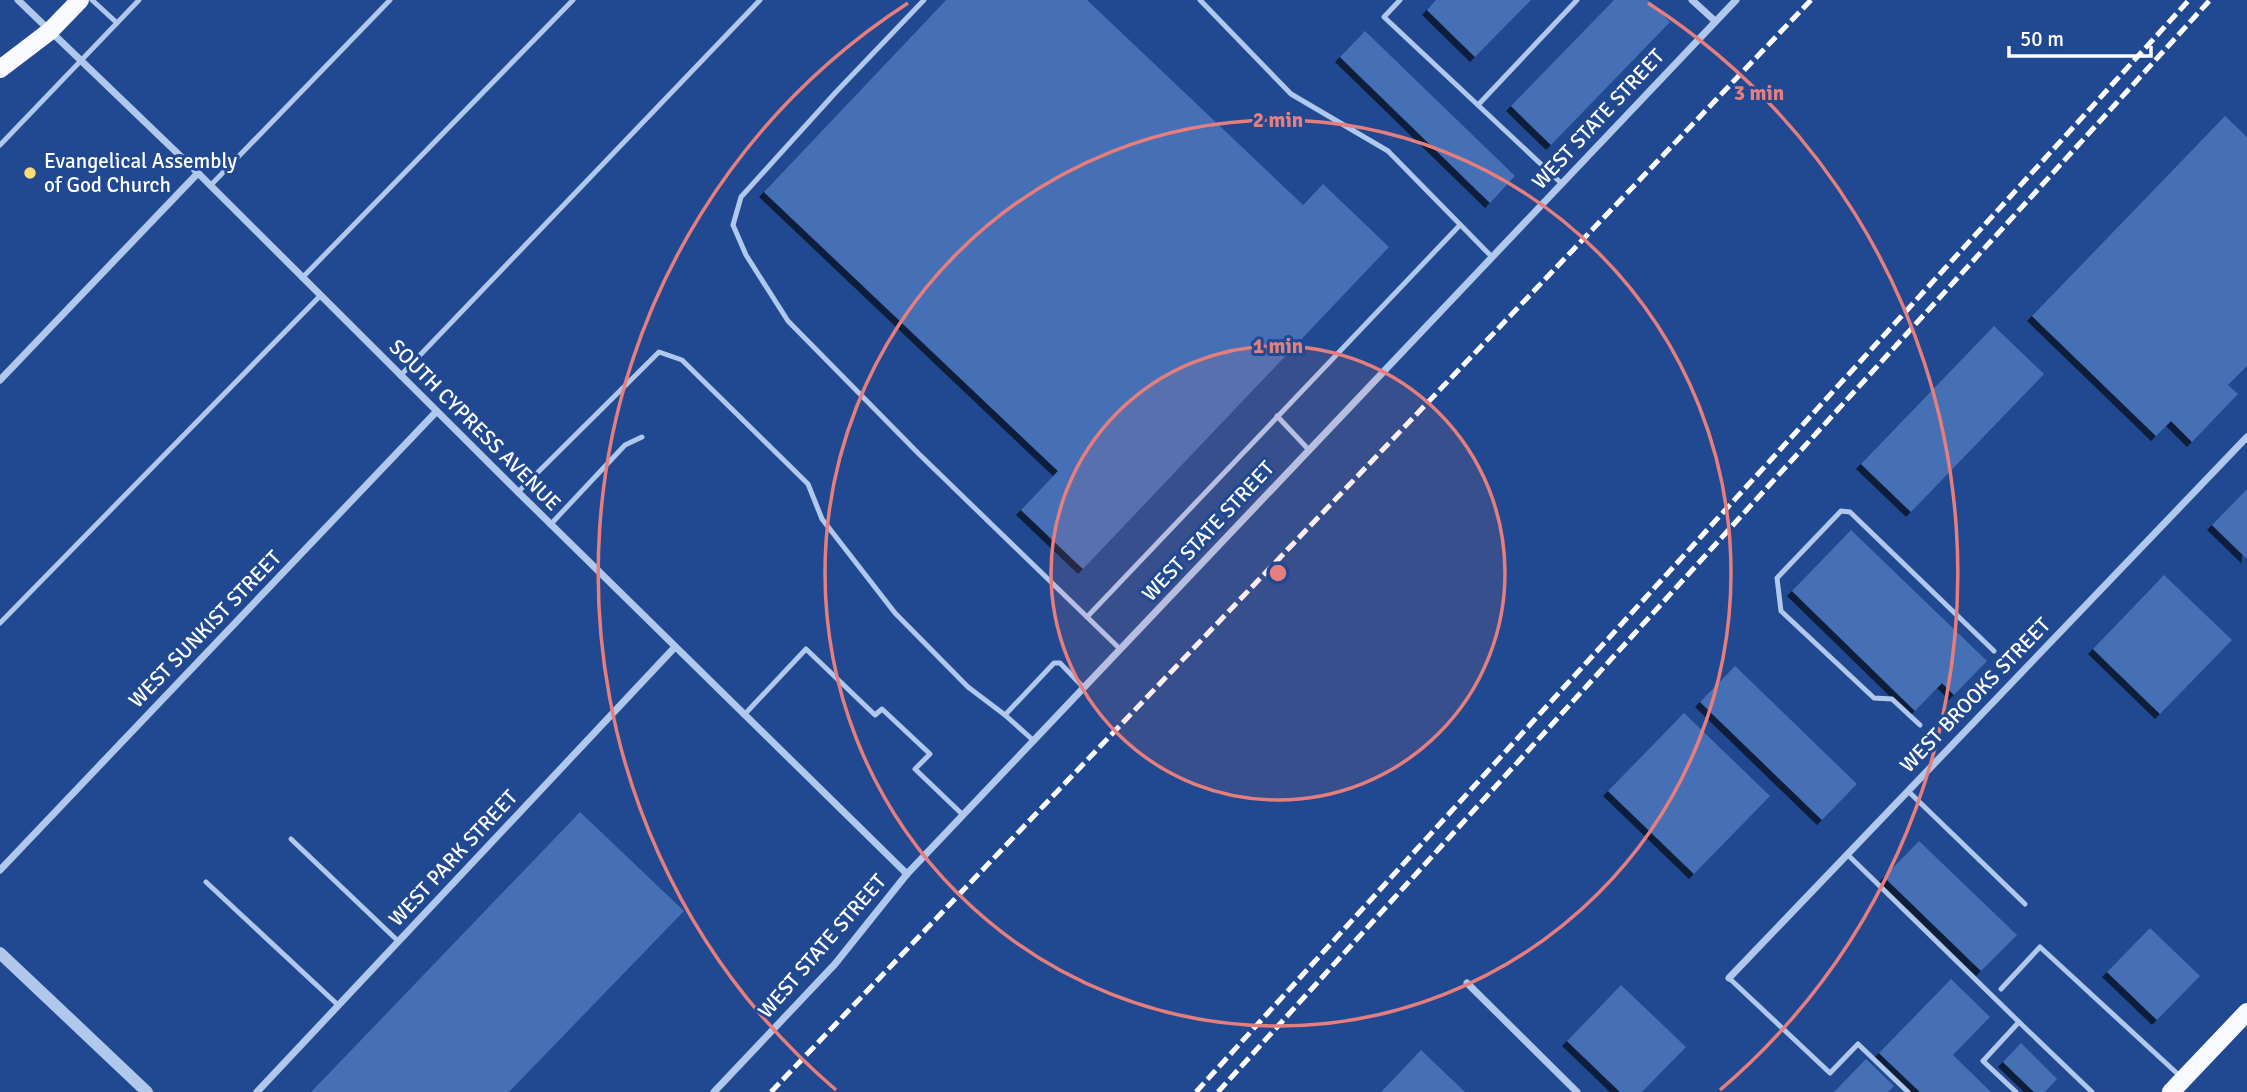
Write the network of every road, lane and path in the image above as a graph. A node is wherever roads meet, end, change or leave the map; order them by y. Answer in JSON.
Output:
{"nodes":[{"id":1,"x":18,"y":0,"type":"edge"},
{"id":2,"x":80,"y":0,"type":"edge"},
{"id":3,"x":92,"y":0,"type":"edge"},
{"id":4,"x":139,"y":0,"type":"edge"},
{"id":5,"x":390,"y":0,"type":"edge"},
{"id":6,"x":573,"y":0,"type":"edge"},
{"id":7,"x":760,"y":0,"type":"edge"},
{"id":8,"x":924,"y":0,"type":"edge"},
{"id":9,"x":1200,"y":0,"type":"edge"},
{"id":10,"x":1399,"y":0,"type":"edge"},
{"id":11,"x":1577,"y":0,"type":"edge"},
{"id":12,"x":1692,"y":0,"type":"edge"},
{"id":13,"x":1736,"y":0,"type":"edge"},
{"id":14,"x":1715,"y":21,"type":"junction"},
{"id":15,"x":117,"y":23,"type":"junction"},
{"id":16,"x":50,"y":31,"type":"junction"},
{"id":17,"x":82,"y":62,"type":"junction"},
{"id":18,"x":0,"y":69,"type":"edge"},
{"id":19,"x":1478,"y":105,"type":"junction"},
{"id":20,"x":0,"y":145,"type":"edge"},
{"id":21,"x":198,"y":173,"type":"junction"},
{"id":22,"x":1561,"y":183,"type":"junction"},
{"id":23,"x":210,"y":186,"type":"junction"},
{"id":24,"x":1460,"y":225,"type":"junction"},
{"id":25,"x":1492,"y":257,"type":"junction"},
{"id":26,"x":302,"y":278,"type":"junction"},
{"id":27,"x":320,"y":296,"type":"junction"},
{"id":28,"x":400,"y":376,"type":"junction"},
{"id":29,"x":0,"y":380,"type":"edge"},
{"id":30,"x":436,"y":412,"type":"junction"},
{"id":31,"x":1278,"y":416,"type":"junction"},
{"id":32,"x":642,"y":437,"type":"dead end"},
{"id":33,"x":2247,"y":437,"type":"edge"},
{"id":34,"x":1309,"y":450,"type":"junction"},
{"id":35,"x":517,"y":492,"type":"junction"},
{"id":36,"x":550,"y":524,"type":"junction"},
{"id":37,"x":1087,"y":617,"type":"junction"},
{"id":38,"x":0,"y":624,"type":"edge"},
{"id":39,"x":675,"y":647,"type":"junction"},
{"id":40,"x":1121,"y":649,"type":"junction"},
{"id":41,"x":1994,"y":651,"type":"dead end"},
{"id":42,"x":1084,"y":688,"type":"junction"},
{"id":43,"x":744,"y":715,"type":"junction"},
{"id":44,"x":1005,"y":715,"type":"junction"},
{"id":45,"x":1920,"y":724,"type":"dead end"},
{"id":46,"x":1034,"y":741,"type":"junction"},
{"id":47,"x":1908,"y":791,"type":"junction"},
{"id":48,"x":963,"y":815,"type":"junction"},
{"id":49,"x":291,"y":839,"type":"dead end"},
{"id":50,"x":1847,"y":854,"type":"junction"},
{"id":51,"x":0,"y":870,"type":"edge"},
{"id":52,"x":907,"y":874,"type":"junction"},
{"id":53,"x":206,"y":882,"type":"dead end"},
{"id":54,"x":2025,"y":904,"type":"dead end"},
{"id":55,"x":398,"y":941,"type":"junction"},
{"id":56,"x":0,"y":953,"type":"edge"},
{"id":57,"x":1729,"y":978,"type":"joint"},
{"id":58,"x":1467,"y":983,"type":"dead end"},
{"id":59,"x":2001,"y":989,"type":"dead end"},
{"id":60,"x":338,"y":1006,"type":"junction"},
{"id":61,"x":2247,"y":1012,"type":"edge"},
{"id":62,"x":2019,"y":1022,"type":"junction"},
{"id":63,"x":2177,"y":1086,"type":"edge"},
{"id":64,"x":147,"y":1092,"type":"edge"},
{"id":65,"x":257,"y":1092,"type":"edge"},
{"id":66,"x":713,"y":1092,"type":"edge"},
{"id":67,"x":1577,"y":1092,"type":"edge"},
{"id":68,"x":1908,"y":1092,"type":"edge"},
{"id":69,"x":2016,"y":1092,"type":"edge"},
{"id":70,"x":2092,"y":1092,"type":"edge"}],
"edges":[{"from":1,"to":16,"type":"street","name":"SOUTH CYPRESS AVENUE"},
{"from":2,"to":16,"type":"main road"},
{"from":3,"to":15,"type":"lane"},
{"from":4,"to":15,"type":"lane"},
{"from":5,"to":23,"type":"lane"},
{"from":6,"to":26,"type":"lane"},
{"from":7,"to":28,"type":"lane"},
{"from":8,"to":37,"type":"lane"},
{"from":9,"to":24,"type":"lane"},
{"from":10,"to":19,"type":"lane"},
{"from":11,"to":19,"type":"lane"},
{"from":12,"to":14,"type":"street"},
{"from":13,"to":14,"type":"street","name":"WEST STATE STREET"},
{"from":14,"to":22,"type":"street","name":"WEST STATE STREET"},
{"from":15,"to":17,"type":"lane"},
{"from":16,"to":17,"type":"street","name":"SOUTH CYPRESS AVENUE"},
{"from":16,"to":18,"type":"main road"},
{"from":17,"to":20,"type":"lane"},
{"from":17,"to":21,"type":"street","name":"SOUTH CYPRESS AVENUE"},
{"from":19,"to":22,"type":"lane"},
{"from":21,"to":23,"type":"street","name":"SOUTH CYPRESS AVENUE"},
{"from":21,"to":29,"type":"street"},
{"from":22,"to":25,"type":"street","name":"WEST STATE STREET"},
{"from":23,"to":26,"type":"street","name":"SOUTH CYPRESS AVENUE"},
{"from":24,"to":25,"type":"lane"},
{"from":24,"to":31,"type":"lane"},
{"from":25,"to":34,"type":"street","name":"WEST STATE STREET"},
{"from":26,"to":27,"type":"street","name":"SOUTH CYPRESS AVENUE"},
{"from":27,"to":28,"type":"street","name":"SOUTH CYPRESS AVENUE"},
{"from":27,"to":38,"type":"lane"},
{"from":28,"to":30,"type":"street","name":"SOUTH CYPRESS AVENUE"},
{"from":30,"to":35,"type":"street","name":"SOUTH CYPRESS AVENUE"},
{"from":30,"to":51,"type":"street","name":"WEST SUNKIST STREET"},
{"from":31,"to":34,"type":"lane"},
{"from":31,"to":37,"type":"lane"},
{"from":32,"to":36,"type":"lane"},
{"from":33,"to":47,"type":"street","name":"WEST BROOKS STREET"},
{"from":34,"to":40,"type":"street","name":"WEST STATE STREET"},
{"from":35,"to":36,"type":"street","name":"SOUTH CYPRESS AVENUE"},
{"from":35,"to":44,"type":"lane"},
{"from":36,"to":39,"type":"street","name":"SOUTH CYPRESS AVENUE"},
{"from":37,"to":40,"type":"lane"},
{"from":39,"to":43,"type":"street","name":"SOUTH CYPRESS AVENUE"},
{"from":39,"to":55,"type":"street","name":"WEST PARK STREET"},
{"from":40,"to":42,"type":"street","name":"WEST STATE STREET"},
{"from":41,"to":45,"type":"lane"},
{"from":42,"to":44,"type":"lane"},
{"from":42,"to":46,"type":"street","name":"WEST STATE STREET"},
{"from":43,"to":48,"type":"lane"},
{"from":43,"to":52,"type":"street","name":"SOUTH CYPRESS AVENUE"},
{"from":44,"to":46,"type":"lane"},
{"from":46,"to":48,"type":"street","name":"WEST STATE STREET"},
{"from":47,"to":50,"type":"street","name":"WEST BROOKS STREET"},
{"from":47,"to":54,"type":"lane"},
{"from":48,"to":52,"type":"street","name":"WEST STATE STREET"},
{"from":49,"to":55,"type":"lane"},
{"from":50,"to":57,"type":"street","name":"WEST BROOKS STREET"},
{"from":50,"to":62,"type":"lane"},
{"from":52,"to":66,"type":"street","name":"WEST STATE STREET"},
{"from":53,"to":60,"type":"lane"},
{"from":55,"to":60,"type":"street","name":"WEST PARK STREET"},
{"from":56,"to":64,"type":"street"},
{"from":57,"to":68,"type":"lane"},
{"from":58,"to":67,"type":"street"},
{"from":59,"to":63,"type":"lane"},
{"from":60,"to":65,"type":"street","name":"WEST PARK STREET"},
{"from":61,"to":63,"type":"main road"},
{"from":62,"to":69,"type":"lane"},
{"from":62,"to":70,"type":"lane"}]}
